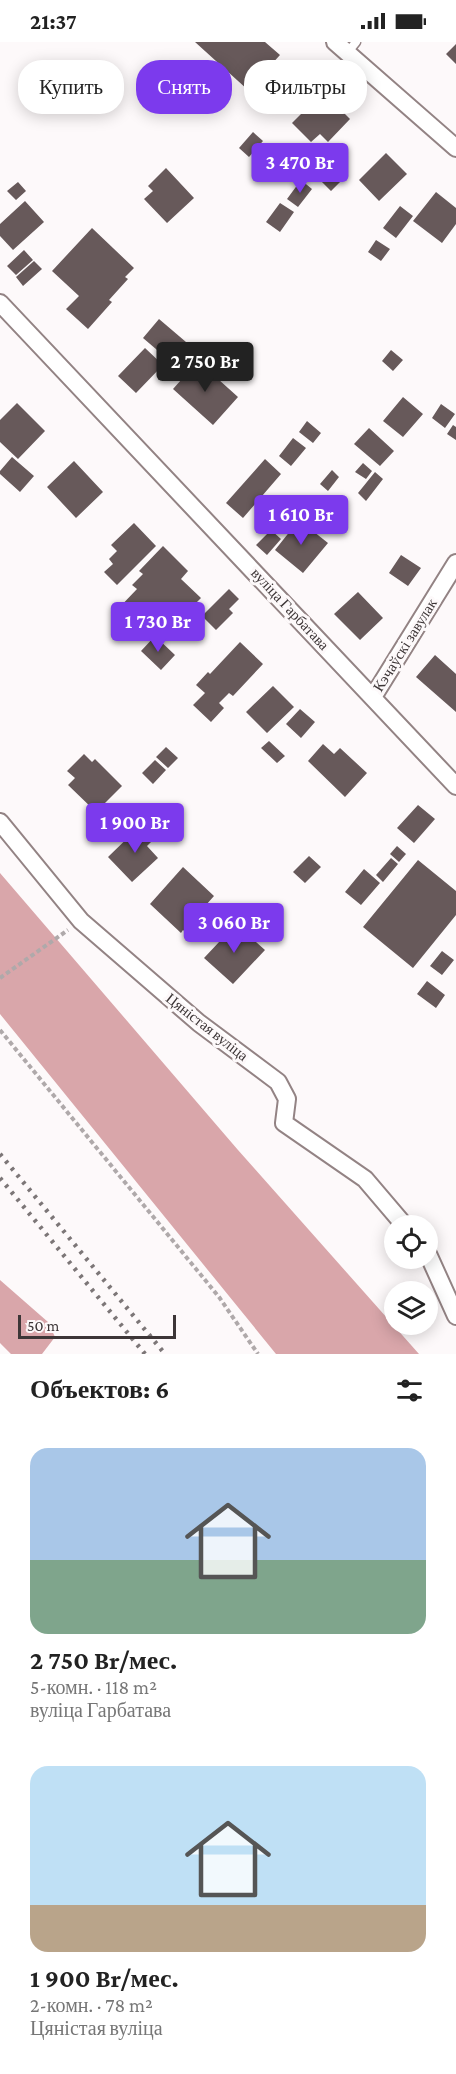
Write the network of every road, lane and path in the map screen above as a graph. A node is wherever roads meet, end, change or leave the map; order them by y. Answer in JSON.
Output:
{"nodes":[{"id":1,"x":346,"y":45,"type":"edge"},
{"id":2,"x":456,"y":148,"type":"edge"},
{"id":3,"x":0,"y":303,"type":"edge"},
{"id":4,"x":456,"y":563,"type":"edge"},
{"id":5,"x":373,"y":697,"type":"junction"},
{"id":6,"x":456,"y":786,"type":"edge"},
{"id":7,"x":0,"y":822,"type":"edge"},
{"id":8,"x":81,"y":921,"type":"junction"},
{"id":9,"x":0,"y":978,"type":"edge"},
{"id":10,"x":0,"y":1030,"type":"edge"},
{"id":11,"x":396,"y":1215,"type":"edge"},
{"id":12,"x":435,"y":1269,"type":"edge"},
{"id":13,"x":456,"y":1316,"type":"edge"},
{"id":14,"x":258,"y":1354,"type":"edge"}],
"edges":[{"from":1,"to":2,"type":"street"},
{"from":3,"to":5,"type":"street","name":"вуліца Гарбатава"},
{"from":4,"to":5,"type":"street","name":"Кэчаўскі завулак"},
{"from":5,"to":6,"type":"street","name":"вуліца Гарбатава"},
{"from":7,"to":8,"type":"street","name":"Цяністая вуліца"},
{"from":8,"to":9,"type":"path"},
{"from":8,"to":11,"type":"street","name":"Цяністая вуліца"},
{"from":10,"to":14,"type":"path"},
{"from":12,"to":13,"type":"street"}]}
